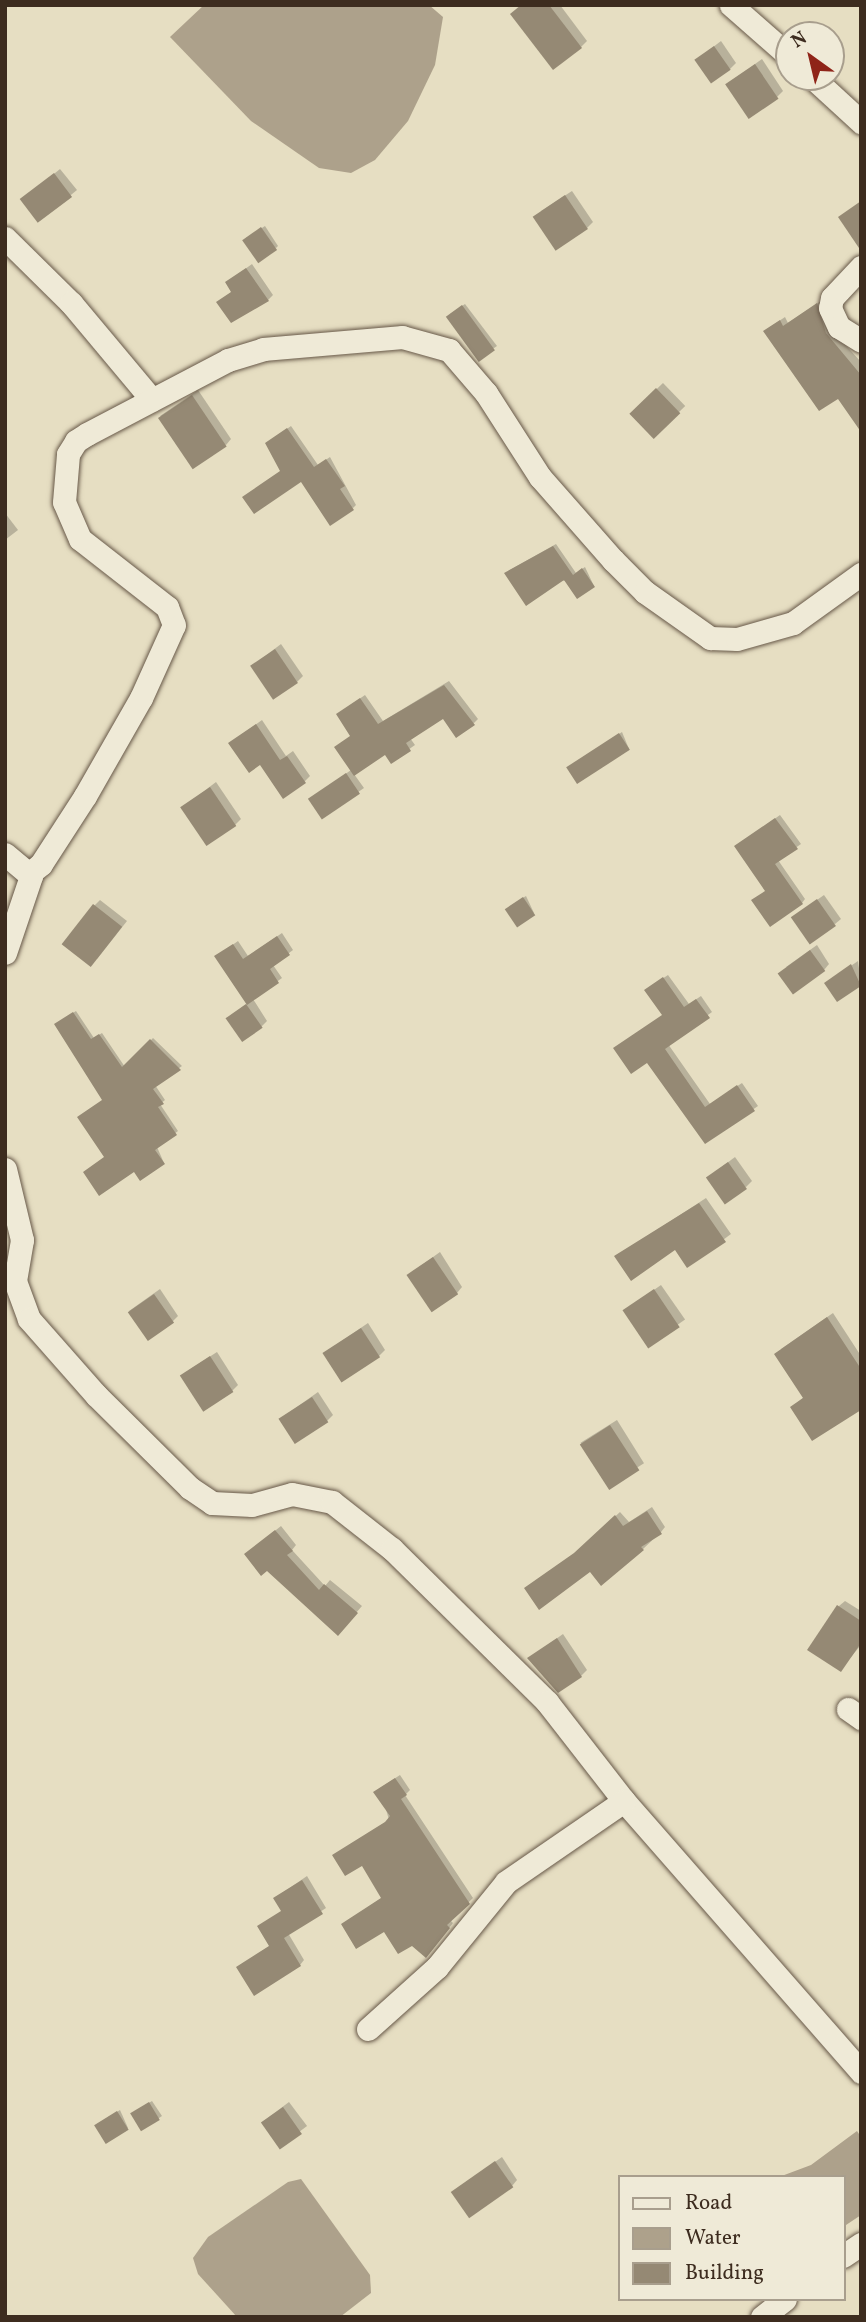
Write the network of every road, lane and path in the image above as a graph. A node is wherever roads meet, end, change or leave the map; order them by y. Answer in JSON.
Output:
{"nodes":[{"id":1,"x":732,"y":5,"type":"edge"},
{"id":2,"x":775,"y":43,"type":"edge"},
{"id":3,"x":827,"y":91,"type":"edge"},
{"id":4,"x":861,"y":122,"type":"edge"},
{"id":5,"x":5,"y":237,"type":"edge"},
{"id":6,"x":861,"y":267,"type":"edge"},
{"id":7,"x":861,"y":341,"type":"edge"},
{"id":8,"x":152,"y":400,"type":"junction"},
{"id":9,"x":861,"y":574,"type":"edge"},
{"id":10,"x":5,"y":855,"type":"edge"},
{"id":11,"x":30,"y":873,"type":"junction"},
{"id":12,"x":5,"y":953,"type":"edge"},
{"id":13,"x":5,"y":1169,"type":"edge"},
{"id":14,"x":624,"y":1801,"type":"junction"},
{"id":15,"x":368,"y":2029,"type":"dead end"},
{"id":16,"x":861,"y":2072,"type":"edge"},
{"id":17,"x":861,"y":2244,"type":"edge"},
{"id":18,"x":845,"y":2255,"type":"edge"},
{"id":19,"x":782,"y":2301,"type":"edge"},
{"id":20,"x":762,"y":2317,"type":"edge"}],
"edges":[{"from":1,"to":2,"type":"street"},
{"from":3,"to":4,"type":"street"},
{"from":5,"to":8,"type":"street"},
{"from":6,"to":7,"type":"street"},
{"from":8,"to":9,"type":"street"},
{"from":8,"to":11,"type":"street"},
{"from":10,"to":11,"type":"street"},
{"from":11,"to":12,"type":"street"},
{"from":13,"to":14,"type":"street"},
{"from":14,"to":15,"type":"street"},
{"from":14,"to":16,"type":"street"},
{"from":17,"to":18,"type":"street"},
{"from":19,"to":20,"type":"street"}]}
